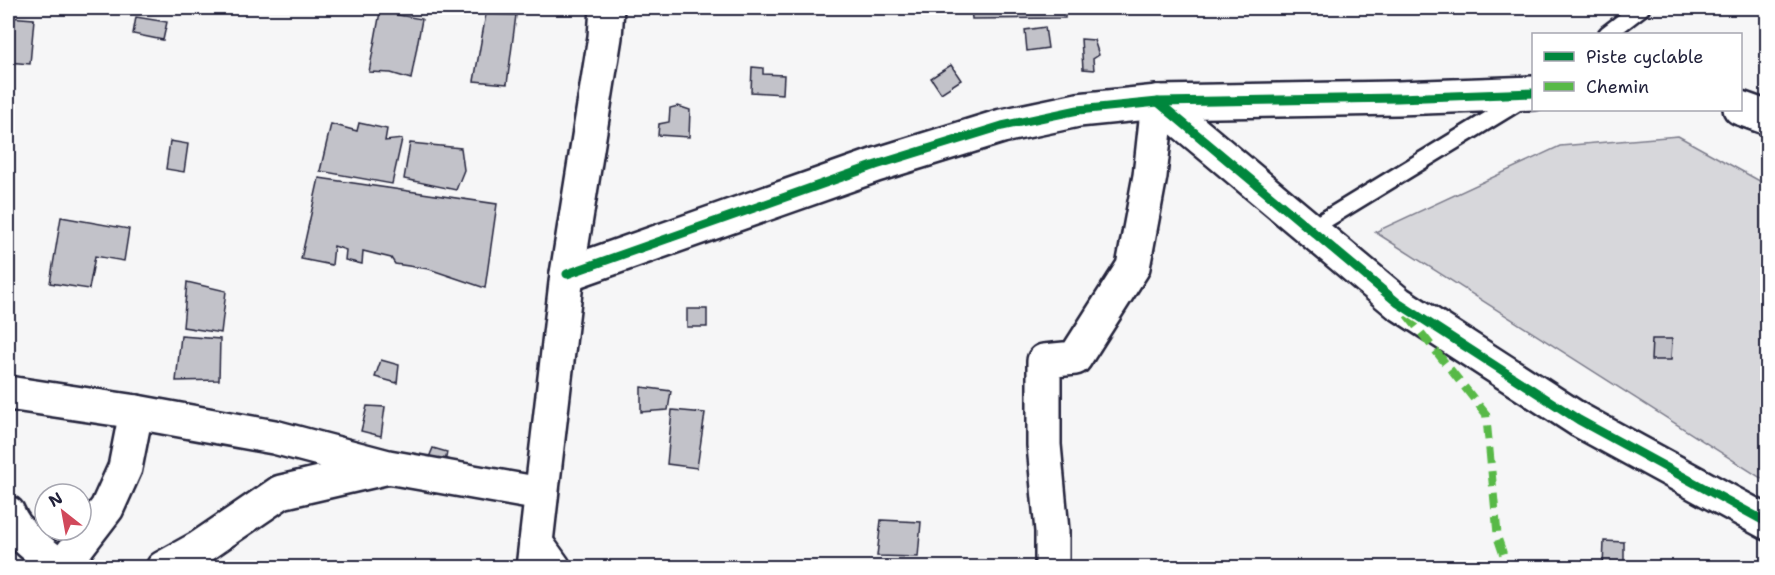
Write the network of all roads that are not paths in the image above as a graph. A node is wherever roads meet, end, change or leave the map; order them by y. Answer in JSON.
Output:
{"nodes":[{"id":1,"x":607,"y":8,"type":"edge"},
{"id":2,"x":1641,"y":8,"type":"edge"},
{"id":3,"x":1608,"y":33,"type":"edge"},
{"id":4,"x":1532,"y":92,"type":"edge"},
{"id":5,"x":1532,"y":93,"type":"edge"},
{"id":6,"x":1158,"y":102,"type":"junction"},
{"id":7,"x":1742,"y":109,"type":"edge"},
{"id":8,"x":1767,"y":118,"type":"edge"},
{"id":9,"x":1310,"y":229,"type":"junction"},
{"id":10,"x":567,"y":274,"type":"junction"},
{"id":11,"x":8,"y":393,"type":"edge"},
{"id":12,"x":136,"y":412,"type":"junction"},
{"id":13,"x":388,"y":467,"type":"junction"},
{"id":14,"x":541,"y":494,"type":"junction"},
{"id":15,"x":8,"y":513,"type":"edge"},
{"id":16,"x":1767,"y":523,"type":"edge"},
{"id":17,"x":541,"y":559,"type":"edge"},
{"id":18,"x":61,"y":567,"type":"edge"},
{"id":19,"x":162,"y":567,"type":"edge"},
{"id":20,"x":1052,"y":567,"type":"edge"}],
"edges":[{"from":1,"to":10,"type":"main road"},
{"from":2,"to":3,"type":"lane"},
{"from":4,"to":6,"type":"main road"},
{"from":5,"to":9,"type":"lane"},
{"from":6,"to":9,"type":"main road"},
{"from":6,"to":10,"type":"main road"},
{"from":6,"to":20,"type":"main road"},
{"from":7,"to":8,"type":"main road"},
{"from":9,"to":16,"type":"main road"},
{"from":10,"to":14,"type":"main road"},
{"from":11,"to":12,"type":"main road"},
{"from":12,"to":13,"type":"main road"},
{"from":12,"to":18,"type":"main road"},
{"from":13,"to":14,"type":"main road"},
{"from":13,"to":19,"type":"main road"},
{"from":14,"to":17,"type":"main road"},
{"from":15,"to":18,"type":"main road"}]}
